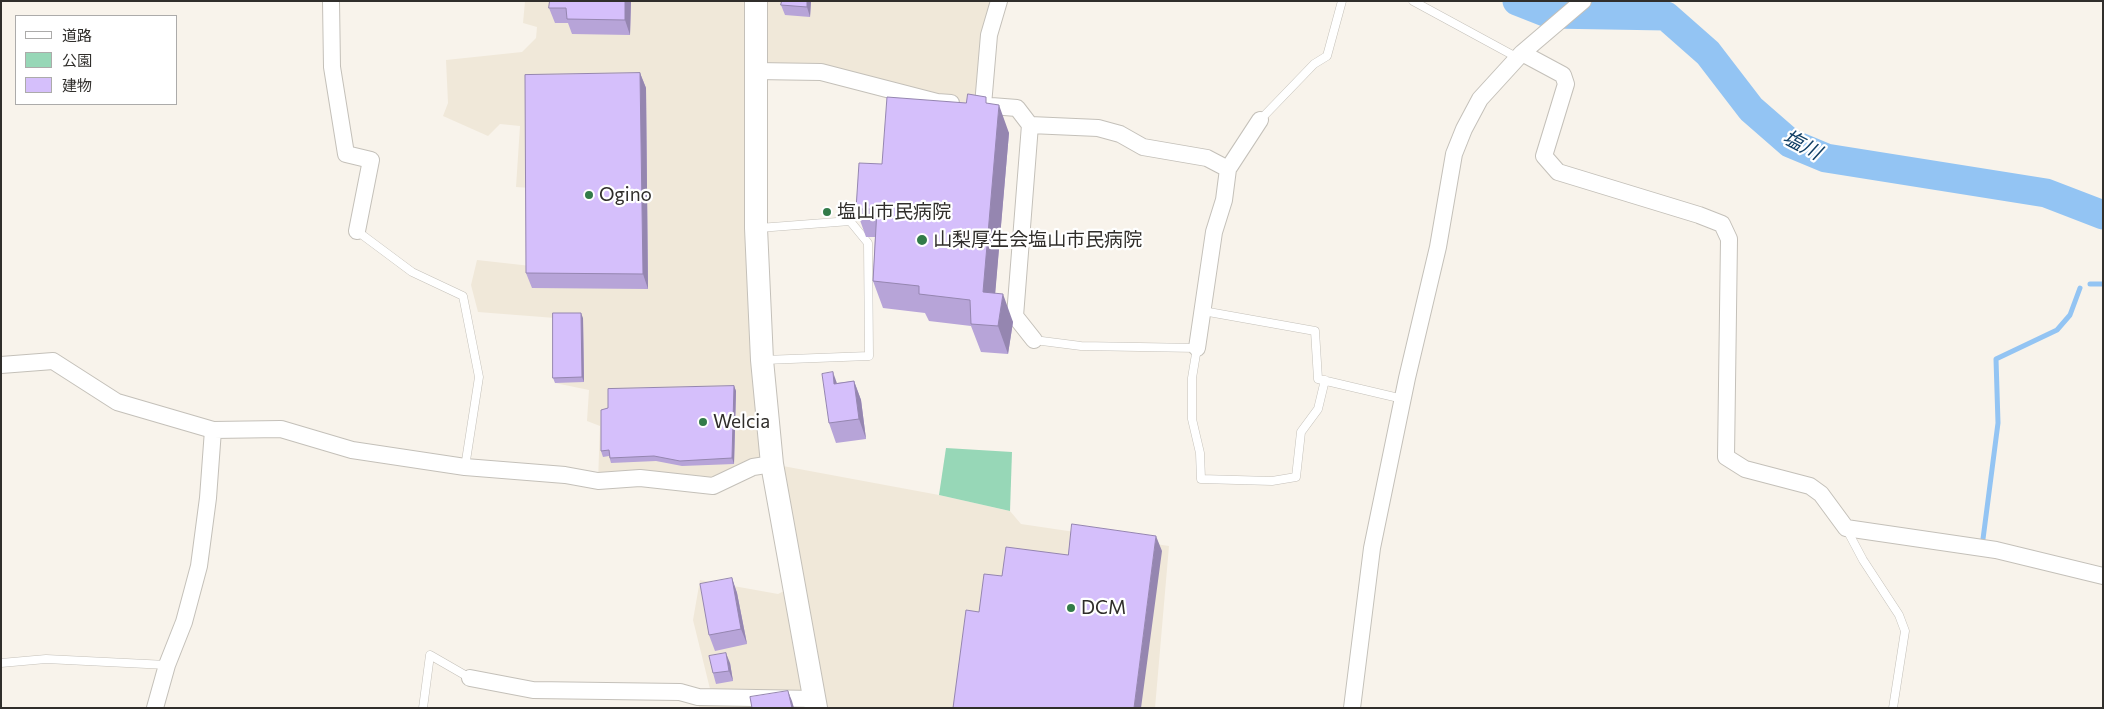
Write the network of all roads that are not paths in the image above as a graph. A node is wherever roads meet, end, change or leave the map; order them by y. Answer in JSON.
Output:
{"nodes":[{"id":1,"x":330,"y":1,"type":"edge"},
{"id":2,"x":756,"y":1,"type":"edge"},
{"id":3,"x":1000,"y":1,"type":"edge"},
{"id":4,"x":1342,"y":1,"type":"edge"},
{"id":5,"x":1413,"y":1,"type":"edge"},
{"id":6,"x":1582,"y":3,"type":"edge"},
{"id":7,"x":1520,"y":55,"type":"junction"},
{"id":8,"x":756,"y":70,"type":"junction"},
{"id":9,"x":983,"y":105,"type":"junction"},
{"id":10,"x":1260,"y":120,"type":"joint"},
{"id":11,"x":1030,"y":126,"type":"junction"},
{"id":12,"x":1228,"y":169,"type":"junction"},
{"id":13,"x":756,"y":228,"type":"junction"},
{"id":14,"x":357,"y":231,"type":"joint"},
{"id":15,"x":1203,"y":311,"type":"junction"},
{"id":16,"x":1034,"y":340,"type":"joint"},
{"id":17,"x":1197,"y":348,"type":"junction"},
{"id":18,"x":762,"y":360,"type":"junction"},
{"id":19,"x":1,"y":364,"type":"edge"},
{"id":20,"x":1325,"y":380,"type":"junction"},
{"id":21,"x":1403,"y":399,"type":"junction"},
{"id":22,"x":213,"y":430,"type":"junction"},
{"id":23,"x":772,"y":464,"type":"junction"},
{"id":24,"x":465,"y":467,"type":"junction"},
{"id":25,"x":1846,"y":528,"type":"junction"},
{"id":26,"x":2103,"y":576,"type":"edge"},
{"id":27,"x":1,"y":663,"type":"edge"},
{"id":28,"x":167,"y":665,"type":"junction"},
{"id":29,"x":470,"y":678,"type":"joint"},
{"id":30,"x":816,"y":704,"type":"edge"},
{"id":31,"x":155,"y":708,"type":"edge"},
{"id":32,"x":423,"y":708,"type":"edge"},
{"id":33,"x":1352,"y":708,"type":"edge"},
{"id":34,"x":1893,"y":708,"type":"edge"}],
"edges":[{"from":1,"to":14,"type":"street"},
{"from":2,"to":8,"type":"street"},
{"from":3,"to":9,"type":"street"},
{"from":4,"to":10,"type":"lane"},
{"from":5,"to":7,"type":"lane"},
{"from":6,"to":7,"type":"street"},
{"from":7,"to":21,"type":"street"},
{"from":7,"to":25,"type":"street"},
{"from":8,"to":9,"type":"street"},
{"from":8,"to":13,"type":"street"},
{"from":9,"to":11,"type":"street"},
{"from":10,"to":12,"type":"street"},
{"from":11,"to":12,"type":"street"},
{"from":11,"to":16,"type":"street"},
{"from":12,"to":15,"type":"street"},
{"from":13,"to":18,"type":"street"},
{"from":13,"to":18,"type":"lane"},
{"from":14,"to":24,"type":"lane"},
{"from":15,"to":17,"type":"street"},
{"from":15,"to":20,"type":"lane"},
{"from":16,"to":17,"type":"lane"},
{"from":17,"to":20,"type":"lane"},
{"from":18,"to":23,"type":"street"},
{"from":19,"to":22,"type":"street"},
{"from":20,"to":21,"type":"lane"},
{"from":21,"to":33,"type":"street"},
{"from":22,"to":24,"type":"street"},
{"from":22,"to":28,"type":"street"},
{"from":23,"to":24,"type":"street"},
{"from":23,"to":30,"type":"street"},
{"from":25,"to":26,"type":"street"},
{"from":25,"to":34,"type":"lane"},
{"from":27,"to":28,"type":"lane"},
{"from":28,"to":31,"type":"street"},
{"from":29,"to":30,"type":"street"},
{"from":29,"to":32,"type":"lane"}]}
